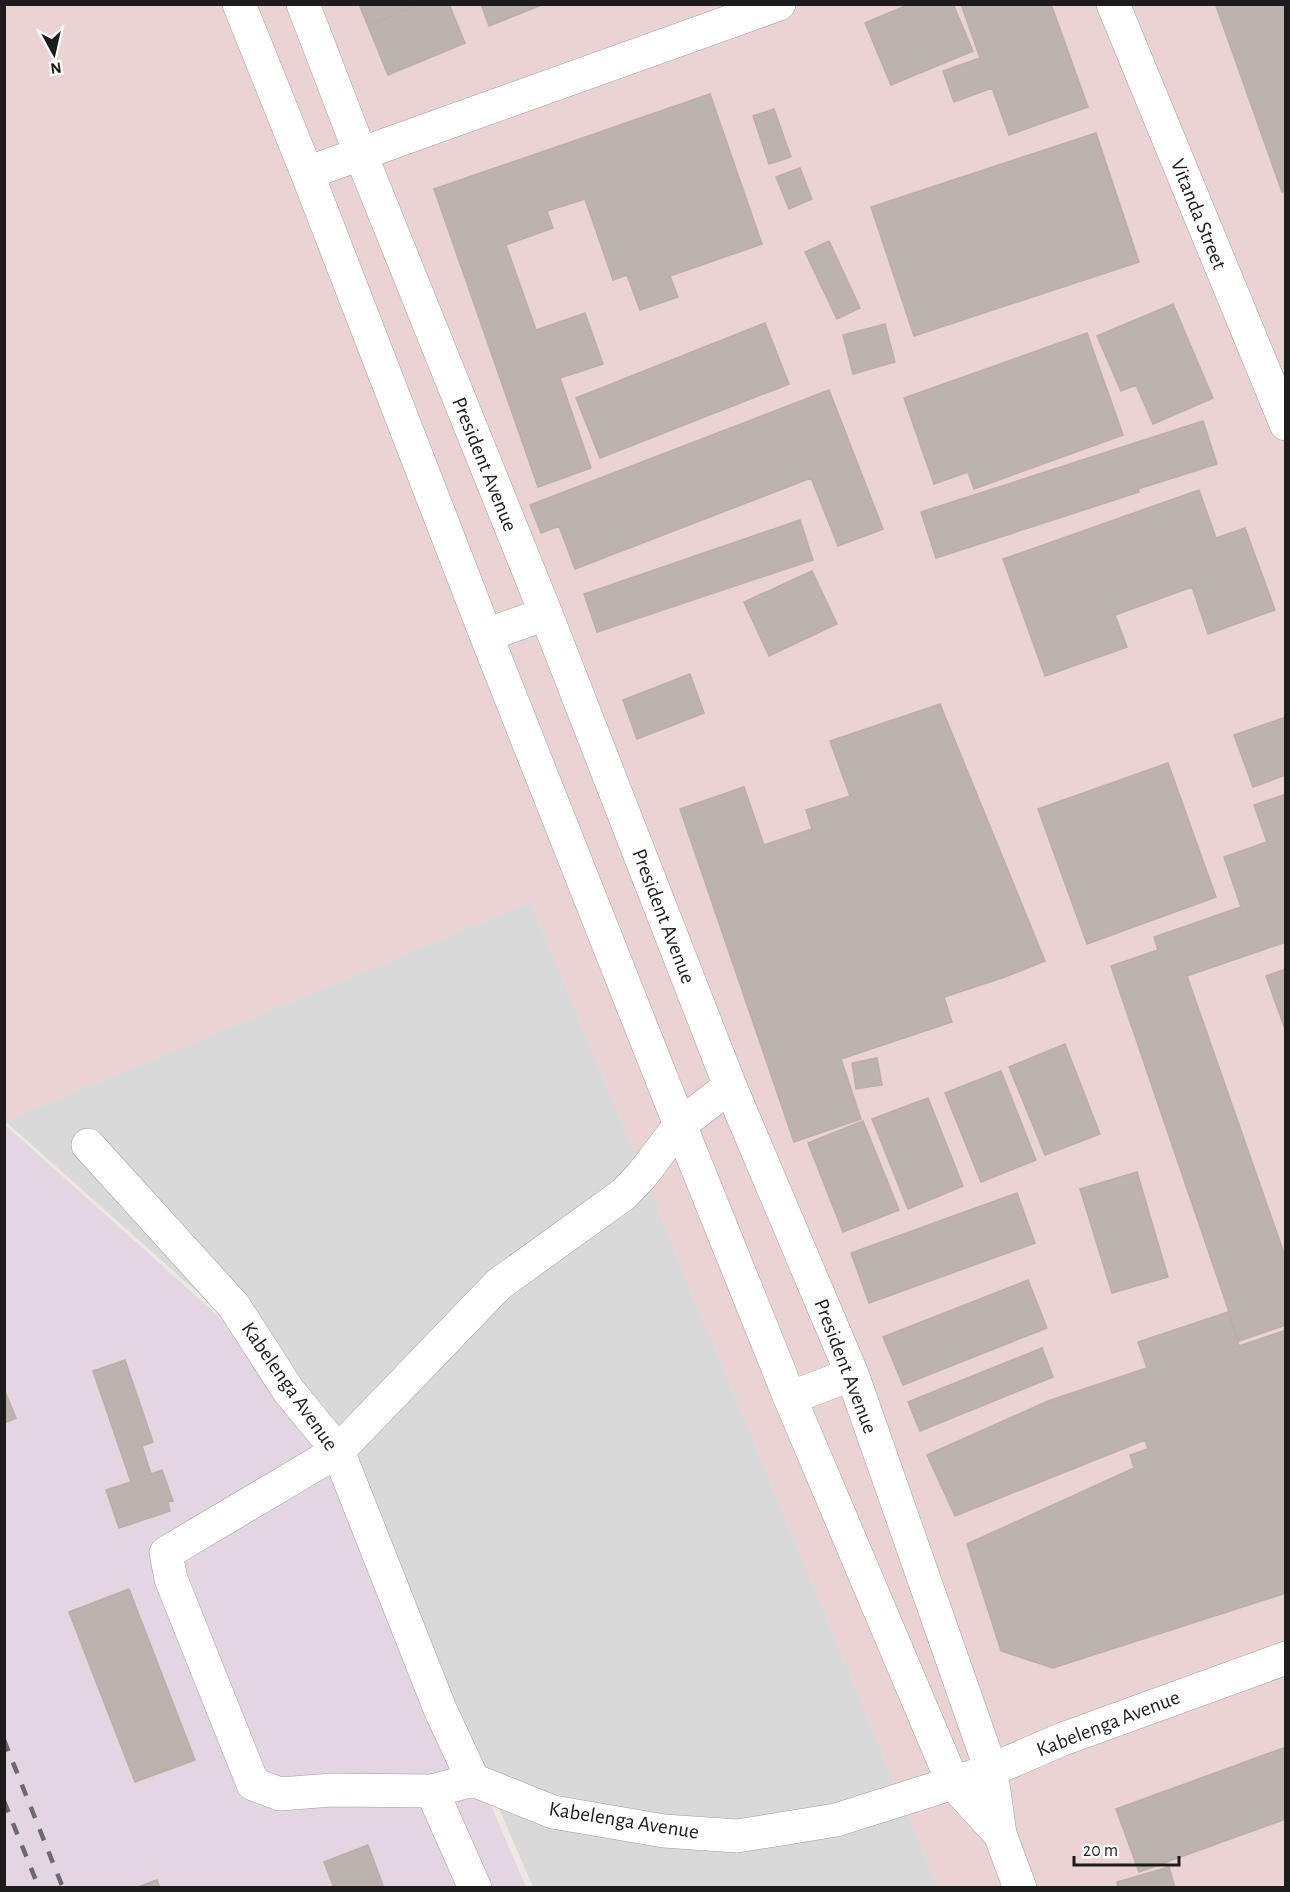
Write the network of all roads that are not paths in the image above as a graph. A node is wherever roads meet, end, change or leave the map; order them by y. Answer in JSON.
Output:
{"nodes":[{"id":1,"x":239,"y":4,"type":"edge"},
{"id":2,"x":303,"y":4,"type":"edge"},
{"id":3,"x":779,"y":4,"type":"edge"},
{"id":4,"x":1113,"y":4,"type":"edge"},
{"id":5,"x":360,"y":154,"type":"junction"},
{"id":6,"x":308,"y":173,"type":"junction"},
{"id":7,"x":1286,"y":424,"type":"edge"},
{"id":8,"x":546,"y":614,"type":"junction"},
{"id":9,"x":486,"y":634,"type":"junction"},
{"id":10,"x":730,"y":1086,"type":"junction"},
{"id":11,"x":680,"y":1125,"type":"junction"},
{"id":12,"x":88,"y":1145,"type":"dead end"},
{"id":13,"x":852,"y":1374,"type":"junction"},
{"id":14,"x":790,"y":1398,"type":"junction"},
{"id":15,"x":338,"y":1451,"type":"junction"},
{"id":16,"x":1286,"y":1658,"type":"edge"},
{"id":17,"x":991,"y":1770,"type":"junction"},
{"id":18,"x":473,"y":1780,"type":"junction"},
{"id":19,"x":953,"y":1783,"type":"junction"},
{"id":20,"x":432,"y":1791,"type":"junction"},
{"id":21,"x":1000,"y":1834,"type":"junction"},
{"id":22,"x":475,"y":1887,"type":"edge"},
{"id":23,"x":1020,"y":1887,"type":"edge"}],
"edges":[{"from":1,"to":6,"type":"street"},
{"from":2,"to":5,"type":"street","name":"President Avenue"},
{"from":3,"to":5,"type":"street"},
{"from":4,"to":7,"type":"street","name":"Vitanda Street"},
{"from":5,"to":6,"type":"street"},
{"from":5,"to":8,"type":"street","name":"President Avenue"},
{"from":6,"to":9,"type":"street"},
{"from":8,"to":9,"type":"street"},
{"from":8,"to":10,"type":"street","name":"President Avenue"},
{"from":9,"to":11,"type":"street"},
{"from":10,"to":11,"type":"street"},
{"from":10,"to":13,"type":"street","name":"President Avenue"},
{"from":11,"to":14,"type":"street"},
{"from":11,"to":15,"type":"street"},
{"from":12,"to":15,"type":"street","name":"Kabelenga Avenue"},
{"from":13,"to":14,"type":"street"},
{"from":13,"to":17,"type":"street","name":"President Avenue"},
{"from":14,"to":19,"type":"street"},
{"from":15,"to":18,"type":"street","name":"Kabelenga Avenue"},
{"from":15,"to":20,"type":"street"},
{"from":16,"to":17,"type":"street","name":"Kabelenga Avenue"},
{"from":17,"to":19,"type":"street","name":"Kabelenga Avenue"},
{"from":17,"to":21,"type":"street","name":"President Avenue"},
{"from":18,"to":19,"type":"street","name":"Kabelenga Avenue"},
{"from":18,"to":20,"type":"street"},
{"from":19,"to":21,"type":"street"},
{"from":20,"to":22,"type":"street"},
{"from":21,"to":23,"type":"street"}]}
